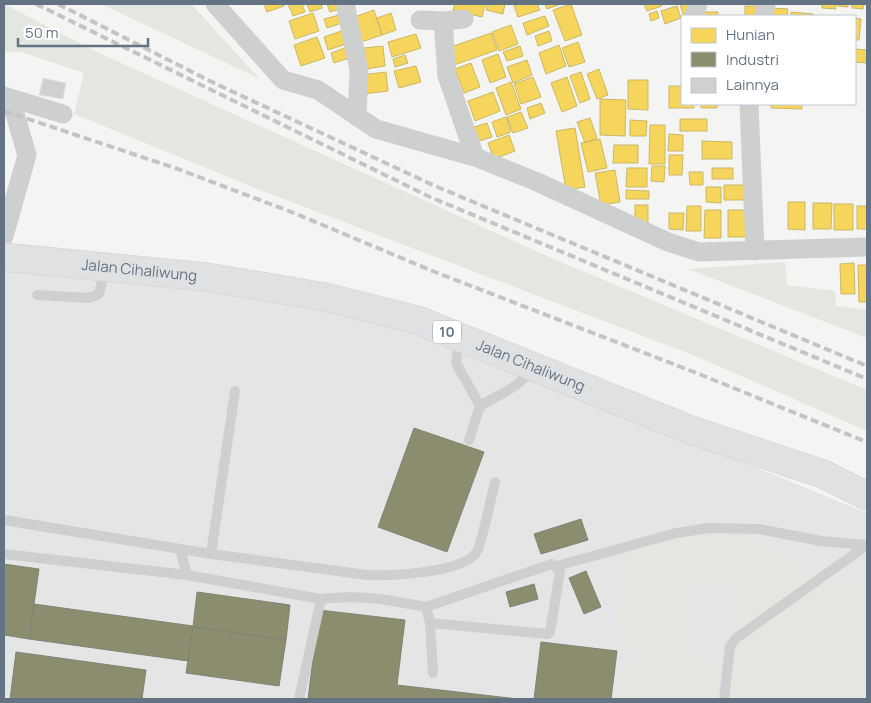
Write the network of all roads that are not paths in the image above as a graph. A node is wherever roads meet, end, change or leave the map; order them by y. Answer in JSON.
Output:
{"nodes":[{"id":1,"x":215,"y":4,"type":"edge"},
{"id":2,"x":346,"y":8,"type":"dead end"},
{"id":3,"x":464,"y":19,"type":"dead end"},
{"id":4,"x":420,"y":20,"type":"dead end"},
{"id":5,"x":443,"y":21,"type":"junction"},
{"id":6,"x":4,"y":97,"type":"edge"},
{"id":7,"x":749,"y":105,"type":"edge"},
{"id":8,"x":63,"y":114,"type":"dead end"},
{"id":9,"x":358,"y":117,"type":"junction"},
{"id":10,"x":475,"y":157,"type":"junction"},
{"id":11,"x":4,"y":236,"type":"edge"},
{"id":12,"x":867,"y":247,"type":"edge"},
{"id":13,"x":755,"y":251,"type":"junction"},
{"id":14,"x":4,"y":257,"type":"edge"},
{"id":15,"x":105,"y":267,"type":"junction"},
{"id":16,"x":36,"y":295,"type":"dead end"},
{"id":17,"x":460,"y":337,"type":"junction"},
{"id":18,"x":533,"y":366,"type":"junction"},
{"id":19,"x":235,"y":391,"type":"dead end"},
{"id":20,"x":480,"y":406,"type":"junction"},
{"id":21,"x":469,"y":440,"type":"dead end"},
{"id":22,"x":495,"y":482,"type":"dead end"},
{"id":23,"x":867,"y":496,"type":"edge"},
{"id":24,"x":4,"y":520,"type":"edge"},
{"id":25,"x":867,"y":545,"type":"edge"},
{"id":26,"x":180,"y":549,"type":"junction"},
{"id":27,"x":4,"y":554,"type":"edge"},
{"id":28,"x":212,"y":554,"type":"junction"},
{"id":29,"x":557,"y":566,"type":"junction"},
{"id":30,"x":187,"y":575,"type":"junction"},
{"id":31,"x":321,"y":599,"type":"junction"},
{"id":32,"x":426,"y":607,"type":"junction"},
{"id":33,"x":430,"y":623,"type":"junction"},
{"id":34,"x":433,"y":673,"type":"dead end"},
{"id":35,"x":299,"y":699,"type":"edge"},
{"id":36,"x":724,"y":699,"type":"edge"}],
"edges":[{"from":1,"to":9,"type":"street"},
{"from":2,"to":9,"type":"street"},
{"from":3,"to":5,"type":"street"},
{"from":4,"to":5,"type":"street"},
{"from":5,"to":10,"type":"street"},
{"from":6,"to":8,"type":"street"},
{"from":6,"to":11,"type":"street"},
{"from":7,"to":13,"type":"street"},
{"from":9,"to":10,"type":"street"},
{"from":10,"to":13,"type":"street"},
{"from":12,"to":13,"type":"street"},
{"from":14,"to":15,"type":"highway","name":"Jalan Cihaliwung","number":"10"},
{"from":15,"to":16,"type":"lane"},
{"from":15,"to":17,"type":"highway","name":"Jalan Cihaliwung","number":"10"},
{"from":17,"to":18,"type":"highway","name":"Jalan Cihaliwung","number":"10"},
{"from":17,"to":20,"type":"lane"},
{"from":18,"to":20,"type":"lane"},
{"from":18,"to":23,"type":"highway","name":"Jalan Cihaliwung","number":"10"},
{"from":19,"to":28,"type":"lane"},
{"from":20,"to":21,"type":"lane"},
{"from":22,"to":28,"type":"lane"},
{"from":24,"to":26,"type":"lane"},
{"from":25,"to":29,"type":"lane"},
{"from":25,"to":36,"type":"lane"},
{"from":26,"to":28,"type":"lane"},
{"from":26,"to":30,"type":"lane"},
{"from":27,"to":30,"type":"lane"},
{"from":29,"to":32,"type":"lane"},
{"from":29,"to":33,"type":"lane"},
{"from":30,"to":31,"type":"lane"},
{"from":31,"to":32,"type":"lane"},
{"from":31,"to":35,"type":"lane"},
{"from":32,"to":33,"type":"lane"},
{"from":33,"to":34,"type":"lane"}]}
